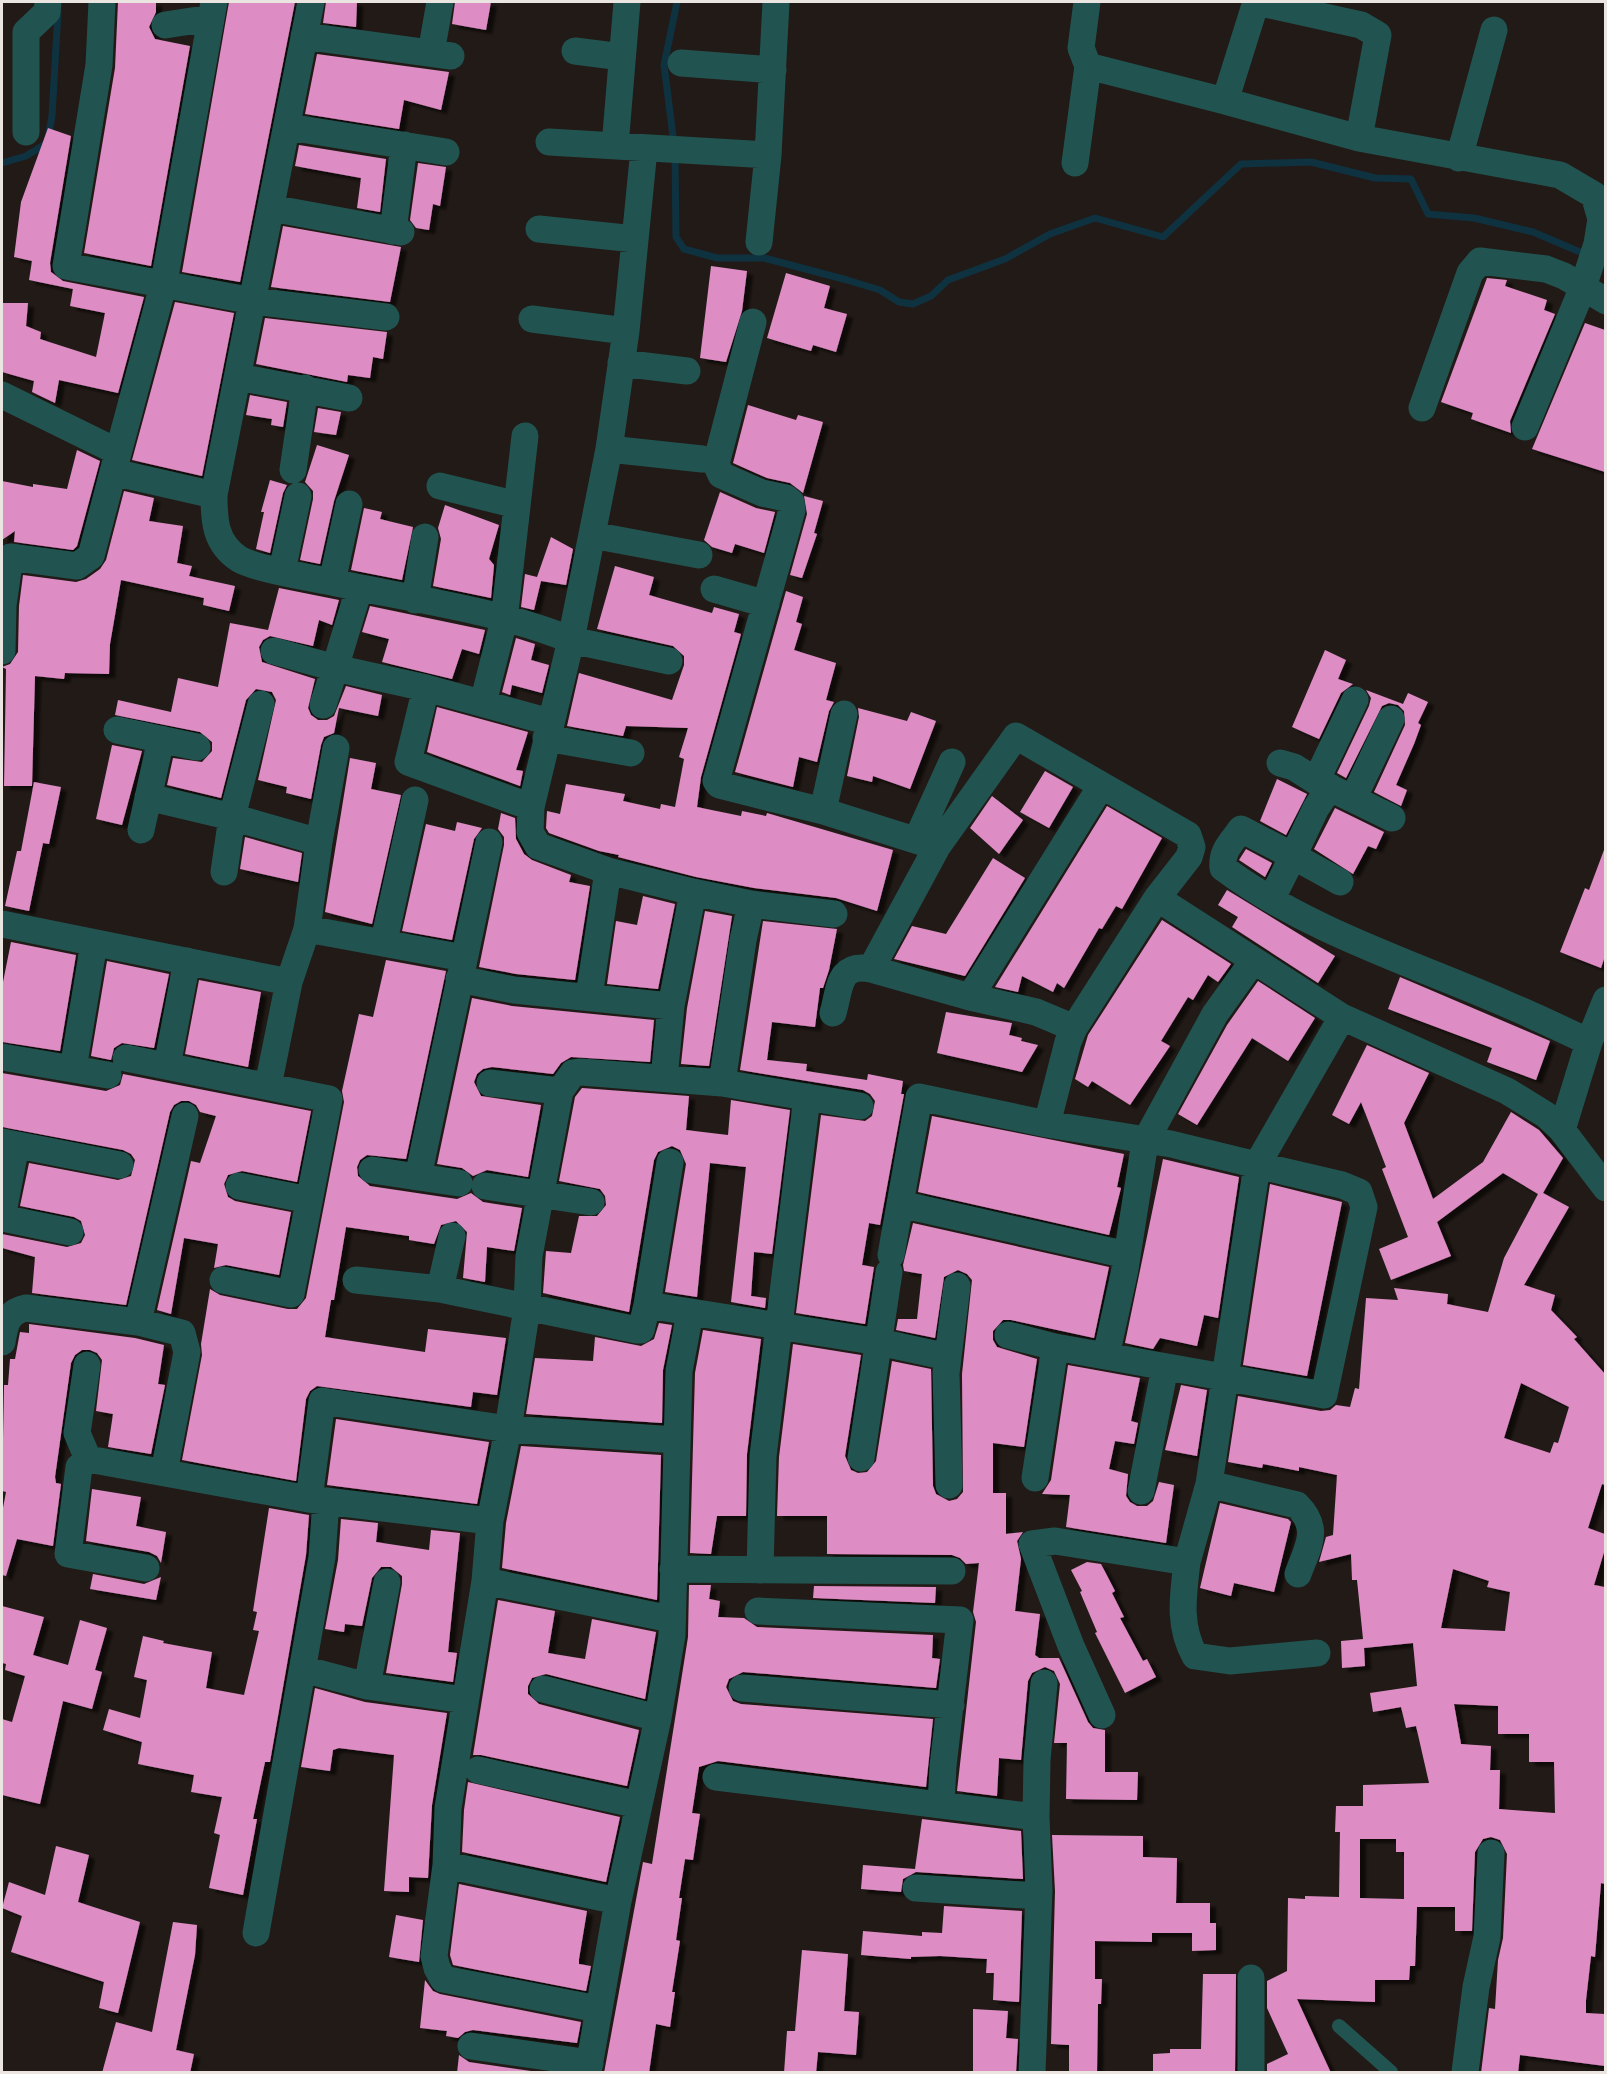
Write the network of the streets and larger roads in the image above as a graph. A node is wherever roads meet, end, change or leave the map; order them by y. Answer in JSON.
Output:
{"nodes":[{"id":1,"x":48,"y":2,"type":"edge"},
{"id":2,"x":102,"y":2,"type":"edge"},
{"id":3,"x":311,"y":2,"type":"edge"},
{"id":4,"x":440,"y":2,"type":"edge"},
{"id":5,"x":627,"y":2,"type":"edge"},
{"id":6,"x":776,"y":2,"type":"edge"},
{"id":7,"x":1088,"y":2,"type":"edge"},
{"id":8,"x":1257,"y":2,"type":"edge"},
{"id":9,"x":212,"y":10,"type":"edge"},
{"id":10,"x":165,"y":26,"type":"dead end"},
{"id":11,"x":1494,"y":30,"type":"dead end"},
{"id":12,"x":304,"y":36,"type":"junction"},
{"id":13,"x":575,"y":51,"type":"dead end"},
{"id":14,"x":622,"y":57,"type":"junction"},
{"id":15,"x":681,"y":63,"type":"dead end"},
{"id":16,"x":1088,"y":66,"type":"junction"},
{"id":17,"x":773,"y":70,"type":"junction"},
{"id":18,"x":1225,"y":101,"type":"junction"},
{"id":19,"x":288,"y":127,"type":"junction"},
{"id":20,"x":26,"y":132,"type":"dead end"},
{"id":21,"x":1359,"y":138,"type":"junction"},
{"id":22,"x":549,"y":142,"type":"dead end"},
{"id":23,"x":404,"y":146,"type":"junction"},
{"id":24,"x":615,"y":146,"type":"junction"},
{"id":25,"x":668,"y":150,"type":"junction"},
{"id":26,"x":446,"y":152,"type":"dead end"},
{"id":27,"x":768,"y":155,"type":"junction"},
{"id":28,"x":1460,"y":158,"type":"junction"},
{"id":29,"x":1075,"y":163,"type":"dead end"},
{"id":30,"x":271,"y":208,"type":"junction"},
{"id":31,"x":539,"y":229,"type":"dead end"},
{"id":32,"x":635,"y":239,"type":"junction"},
{"id":33,"x":759,"y":242,"type":"dead end"},
{"id":34,"x":1586,"y":279,"type":"junction"},
{"id":35,"x":164,"y":282,"type":"junction"},
{"id":36,"x":253,"y":301,"type":"junction"},
{"id":37,"x":1605,"y":301,"type":"edge"},
{"id":38,"x":386,"y":317,"type":"dead end"},
{"id":39,"x":532,"y":319,"type":"dead end"},
{"id":40,"x":753,"y":322,"type":"dead end"},
{"id":41,"x":626,"y":331,"type":"junction"},
{"id":42,"x":621,"y":363,"type":"junction"},
{"id":43,"x":687,"y":371,"type":"dead end"},
{"id":44,"x":238,"y":377,"type":"junction"},
{"id":45,"x":305,"y":388,"type":"junction"},
{"id":46,"x":2,"y":395,"type":"edge"},
{"id":47,"x":349,"y":398,"type":"dead end"},
{"id":48,"x":1422,"y":408,"type":"dead end"},
{"id":49,"x":1525,"y":427,"type":"dead end"},
{"id":50,"x":525,"y":436,"type":"dead end"},
{"id":51,"x":609,"y":449,"type":"junction"},
{"id":52,"x":702,"y":459,"type":"dead end"},
{"id":53,"x":116,"y":462,"type":"junction"},
{"id":54,"x":440,"y":486,"type":"dead end"},
{"id":55,"x":214,"y":495,"type":"junction"},
{"id":56,"x":349,"y":504,"type":"dead end"},
{"id":57,"x":517,"y":505,"type":"junction"},
{"id":58,"x":592,"y":535,"type":"junction"},
{"id":59,"x":425,"y":537,"type":"dead end"},
{"id":60,"x":699,"y":555,"type":"dead end"},
{"id":61,"x":282,"y":571,"type":"junction"},
{"id":62,"x":332,"y":582,"type":"junction"},
{"id":63,"x":3,"y":588,"type":"edge"},
{"id":64,"x":359,"y":589,"type":"junction"},
{"id":65,"x":714,"y":590,"type":"dead end"},
{"id":66,"x":415,"y":600,"type":"junction"},
{"id":67,"x":766,"y":604,"type":"junction"},
{"id":68,"x":504,"y":620,"type":"junction"},
{"id":69,"x":572,"y":640,"type":"junction"},
{"id":70,"x":2,"y":651,"type":"edge"},
{"id":71,"x":274,"y":651,"type":"dead end"},
{"id":72,"x":669,"y":662,"type":"dead end"},
{"id":73,"x":335,"y":668,"type":"junction"},
{"id":74,"x":426,"y":688,"type":"junction"},
{"id":75,"x":1355,"y":700,"type":"dead end"},
{"id":76,"x":483,"y":703,"type":"junction"},
{"id":77,"x":261,"y":704,"type":"dead end"},
{"id":78,"x":323,"y":705,"type":"dead end"},
{"id":79,"x":844,"y":714,"type":"dead end"},
{"id":80,"x":1391,"y":719,"type":"dead end"},
{"id":81,"x":117,"y":730,"type":"dead end"},
{"id":82,"x":548,"y":730,"type":"junction"},
{"id":83,"x":161,"y":739,"type":"junction"},
{"id":84,"x":197,"y":747,"type":"dead end"},
{"id":85,"x":336,"y":748,"type":"dead end"},
{"id":86,"x":631,"y":753,"type":"dead end"},
{"id":87,"x":952,"y":762,"type":"dead end"},
{"id":88,"x":1280,"y":763,"type":"dead end"},
{"id":89,"x":1101,"y":786,"type":"junction"},
{"id":90,"x":1333,"y":789,"type":"junction"},
{"id":91,"x":148,"y":797,"type":"junction"},
{"id":92,"x":415,"y":800,"type":"dead end"},
{"id":93,"x":531,"y":807,"type":"junction"},
{"id":94,"x":823,"y":811,"type":"junction"},
{"id":95,"x":232,"y":817,"type":"junction"},
{"id":96,"x":1392,"y":818,"type":"dead end"},
{"id":97,"x":141,"y":830,"type":"dead end"},
{"id":98,"x":319,"y":842,"type":"junction"},
{"id":99,"x":489,"y":842,"type":"dead end"},
{"id":100,"x":927,"y":843,"type":"junction"},
{"id":101,"x":1293,"y":856,"type":"junction"},
{"id":102,"x":608,"y":871,"type":"junction"},
{"id":103,"x":224,"y":872,"type":"dead end"},
{"id":104,"x":1340,"y":882,"type":"dead end"},
{"id":105,"x":693,"y":892,"type":"junction"},
{"id":106,"x":1157,"y":898,"type":"junction"},
{"id":107,"x":1272,"y":898,"type":"junction"},
{"id":108,"x":751,"y":904,"type":"junction"},
{"id":109,"x":834,"y":914,"type":"dead end"},
{"id":110,"x":2,"y":924,"type":"edge"},
{"id":111,"x":307,"y":928,"type":"junction"},
{"id":112,"x":384,"y":941,"type":"junction"},
{"id":113,"x":94,"y":943,"type":"junction"},
{"id":114,"x":1253,"y":961,"type":"junction"},
{"id":115,"x":187,"y":962,"type":"junction"},
{"id":116,"x":462,"y":969,"type":"junction"},
{"id":117,"x":871,"y":969,"type":"junction"},
{"id":118,"x":289,"y":982,"type":"junction"},
{"id":119,"x":589,"y":996,"type":"junction"},
{"id":120,"x":970,"y":997,"type":"junction"},
{"id":121,"x":1605,"y":1000,"type":"edge"},
{"id":122,"x":671,"y":1006,"type":"junction"},
{"id":123,"x":833,"y":1013,"type":"dead end"},
{"id":124,"x":1342,"y":1017,"type":"junction"},
{"id":125,"x":1074,"y":1028,"type":"junction"},
{"id":126,"x":1589,"y":1042,"type":"junction"},
{"id":127,"x":2,"y":1057,"type":"edge"},
{"id":128,"x":167,"y":1066,"type":"junction"},
{"id":129,"x":73,"y":1069,"type":"junction"},
{"id":130,"x":664,"y":1078,"type":"junction"},
{"id":131,"x":490,"y":1083,"type":"dead end"},
{"id":132,"x":722,"y":1083,"type":"junction"},
{"id":133,"x":268,"y":1086,"type":"junction"},
{"id":134,"x":560,"y":1091,"type":"junction"},
{"id":135,"x":807,"y":1097,"type":"junction"},
{"id":136,"x":860,"y":1106,"type":"dead end"},
{"id":137,"x":185,"y":1116,"type":"dead end"},
{"id":138,"x":1047,"y":1124,"type":"junction"},
{"id":139,"x":1562,"y":1130,"type":"junction"},
{"id":140,"x":1145,"y":1142,"type":"junction"},
{"id":141,"x":9,"y":1143,"type":"edge"},
{"id":142,"x":670,"y":1162,"type":"dead end"},
{"id":143,"x":120,"y":1165,"type":"dead end"},
{"id":144,"x":1257,"y":1166,"type":"junction"},
{"id":145,"x":372,"y":1170,"type":"dead end"},
{"id":146,"x":418,"y":1177,"type":"junction"},
{"id":147,"x":239,"y":1186,"type":"dead end"},
{"id":148,"x":1605,"y":1188,"type":"edge"},
{"id":149,"x":542,"y":1195,"type":"junction"},
{"id":150,"x":309,"y":1200,"type":"junction"},
{"id":151,"x":591,"y":1203,"type":"dead end"},
{"id":152,"x":900,"y":1204,"type":"junction"},
{"id":153,"x":70,"y":1232,"type":"dead end"},
{"id":154,"x":452,"y":1236,"type":"dead end"},
{"id":155,"x":1127,"y":1255,"type":"junction"},
{"id":156,"x":223,"y":1280,"type":"dead end"},
{"id":157,"x":356,"y":1280,"type":"dead end"},
{"id":158,"x":957,"y":1286,"type":"dead end"},
{"id":159,"x":440,"y":1289,"type":"junction"},
{"id":160,"x":647,"y":1305,"type":"junction"},
{"id":161,"x":527,"y":1308,"type":"junction"},
{"id":162,"x":690,"y":1313,"type":"junction"},
{"id":163,"x":138,"y":1322,"type":"junction"},
{"id":164,"x":780,"y":1325,"type":"junction"},
{"id":165,"x":1008,"y":1335,"type":"dead end"},
{"id":166,"x":2,"y":1342,"type":"edge"},
{"id":167,"x":879,"y":1342,"type":"junction"},
{"id":168,"x":1055,"y":1347,"type":"junction"},
{"id":169,"x":1106,"y":1356,"type":"junction"},
{"id":170,"x":948,"y":1357,"type":"junction"},
{"id":171,"x":87,"y":1365,"type":"dead end"},
{"id":172,"x":1165,"y":1367,"type":"junction"},
{"id":173,"x":1226,"y":1378,"type":"junction"},
{"id":174,"x":508,"y":1430,"type":"junction"},
{"id":175,"x":677,"y":1440,"type":"junction"},
{"id":176,"x":861,"y":1458,"type":"dead end"},
{"id":177,"x":88,"y":1459,"type":"junction"},
{"id":178,"x":164,"y":1472,"type":"junction"},
{"id":179,"x":1035,"y":1478,"type":"dead end"},
{"id":180,"x":949,"y":1485,"type":"dead end"},
{"id":181,"x":1209,"y":1485,"type":"junction"},
{"id":182,"x":1141,"y":1491,"type":"dead end"},
{"id":183,"x":317,"y":1500,"type":"junction"},
{"id":184,"x":490,"y":1521,"type":"junction"},
{"id":185,"x":1187,"y":1562,"type":"junction"},
{"id":186,"x":146,"y":1568,"type":"dead end"},
{"id":187,"x":673,"y":1569,"type":"junction"},
{"id":188,"x":760,"y":1570,"type":"junction"},
{"id":189,"x":952,"y":1571,"type":"dead end"},
{"id":190,"x":1298,"y":1574,"type":"dead end"},
{"id":191,"x":485,"y":1581,"type":"junction"},
{"id":192,"x":387,"y":1582,"type":"dead end"},
{"id":193,"x":758,"y":1611,"type":"dead end"},
{"id":194,"x":671,"y":1619,"type":"junction"},
{"id":195,"x":1317,"y":1653,"type":"dead end"},
{"id":196,"x":303,"y":1669,"type":"junction"},
{"id":197,"x":1044,"y":1683,"type":"dead end"},
{"id":198,"x":367,"y":1686,"type":"junction"},
{"id":199,"x":742,"y":1688,"type":"dead end"},
{"id":200,"x":543,"y":1689,"type":"dead end"},
{"id":201,"x":465,"y":1700,"type":"junction"},
{"id":202,"x":951,"y":1705,"type":"junction"},
{"id":203,"x":1102,"y":1715,"type":"dead end"},
{"id":204,"x":658,"y":1718,"type":"junction"},
{"id":205,"x":478,"y":1770,"type":"dead end"},
{"id":206,"x":716,"y":1777,"type":"dead end"},
{"id":207,"x":941,"y":1804,"type":"junction"},
{"id":208,"x":639,"y":1805,"type":"junction"},
{"id":209,"x":1036,"y":1817,"type":"junction"},
{"id":210,"x":1491,"y":1853,"type":"dead end"},
{"id":211,"x":446,"y":1865,"type":"junction"},
{"id":212,"x":916,"y":1888,"type":"dead end"},
{"id":213,"x":1038,"y":1896,"type":"junction"},
{"id":214,"x":618,"y":1901,"type":"junction"},
{"id":215,"x":256,"y":1933,"type":"dead end"},
{"id":216,"x":1251,"y":1978,"type":"dead end"},
{"id":217,"x":598,"y":2009,"type":"junction"},
{"id":218,"x":471,"y":2046,"type":"dead end"},
{"id":219,"x":589,"y":2068,"type":"edge"},
{"id":220,"x":1032,"y":2073,"type":"edge"},
{"id":221,"x":1251,"y":2073,"type":"edge"},
{"id":222,"x":1465,"y":2073,"type":"edge"}],
"edges":[{"from":1,"to":20,"type":"street"},
{"from":2,"to":35,"type":"street"},
{"from":3,"to":12,"type":"street"},
{"from":4,"to":12,"type":"street"},
{"from":5,"to":14,"type":"street"},
{"from":6,"to":17,"type":"street"},
{"from":7,"to":16,"type":"street"},
{"from":8,"to":18,"type":"street"},
{"from":8,"to":21,"type":"street"},
{"from":9,"to":10,"type":"street"},
{"from":9,"to":35,"type":"street"},
{"from":11,"to":28,"type":"street"},
{"from":12,"to":19,"type":"street"},
{"from":13,"to":14,"type":"street"},
{"from":14,"to":24,"type":"street"},
{"from":15,"to":17,"type":"street"},
{"from":16,"to":18,"type":"street"},
{"from":16,"to":29,"type":"street"},
{"from":17,"to":27,"type":"street"},
{"from":18,"to":21,"type":"street"},
{"from":19,"to":23,"type":"street"},
{"from":19,"to":30,"type":"street"},
{"from":21,"to":28,"type":"street"},
{"from":22,"to":24,"type":"street"},
{"from":23,"to":26,"type":"street"},
{"from":23,"to":30,"type":"street"},
{"from":24,"to":25,"type":"street"},
{"from":25,"to":27,"type":"street"},
{"from":25,"to":32,"type":"street"},
{"from":27,"to":33,"type":"street"},
{"from":28,"to":34,"type":"street"},
{"from":30,"to":36,"type":"street"},
{"from":31,"to":32,"type":"street"},
{"from":32,"to":41,"type":"street"},
{"from":34,"to":37,"type":"street"},
{"from":34,"to":48,"type":"street"},
{"from":34,"to":49,"type":"street"},
{"from":35,"to":36,"type":"street"},
{"from":35,"to":53,"type":"street"},
{"from":36,"to":38,"type":"street"},
{"from":36,"to":44,"type":"street"},
{"from":39,"to":41,"type":"street"},
{"from":40,"to":67,"type":"street"},
{"from":41,"to":42,"type":"street"},
{"from":42,"to":43,"type":"street"},
{"from":42,"to":51,"type":"street"},
{"from":44,"to":45,"type":"street"},
{"from":44,"to":55,"type":"street"},
{"from":45,"to":47,"type":"street"},
{"from":45,"to":61,"type":"street"},
{"from":46,"to":53,"type":"street"},
{"from":50,"to":57,"type":"street"},
{"from":51,"to":52,"type":"street"},
{"from":51,"to":58,"type":"street"},
{"from":53,"to":55,"type":"street"},
{"from":53,"to":63,"type":"street"},
{"from":54,"to":57,"type":"street"},
{"from":55,"to":61,"type":"street"},
{"from":56,"to":62,"type":"street"},
{"from":57,"to":68,"type":"street"},
{"from":58,"to":60,"type":"street"},
{"from":58,"to":69,"type":"street"},
{"from":59,"to":66,"type":"street"},
{"from":61,"to":62,"type":"street"},
{"from":62,"to":64,"type":"street"},
{"from":63,"to":70,"type":"street"},
{"from":64,"to":66,"type":"street"},
{"from":64,"to":73,"type":"street"},
{"from":65,"to":67,"type":"street"},
{"from":66,"to":68,"type":"street"},
{"from":67,"to":94,"type":"street"},
{"from":68,"to":69,"type":"street"},
{"from":68,"to":76,"type":"street"},
{"from":69,"to":72,"type":"street"},
{"from":69,"to":82,"type":"street"},
{"from":71,"to":73,"type":"street"},
{"from":73,"to":74,"type":"street"},
{"from":73,"to":78,"type":"street"},
{"from":74,"to":76,"type":"street"},
{"from":74,"to":93,"type":"street"},
{"from":75,"to":90,"type":"street"},
{"from":76,"to":82,"type":"street"},
{"from":77,"to":95,"type":"street"},
{"from":79,"to":94,"type":"street"},
{"from":80,"to":90,"type":"street"},
{"from":81,"to":83,"type":"street"},
{"from":82,"to":86,"type":"street"},
{"from":82,"to":93,"type":"street"},
{"from":83,"to":84,"type":"street"},
{"from":83,"to":91,"type":"street"},
{"from":85,"to":98,"type":"street"},
{"from":87,"to":100,"type":"street"},
{"from":88,"to":90,"type":"street"},
{"from":89,"to":100,"type":"street"},
{"from":89,"to":106,"type":"street"},
{"from":89,"to":120,"type":"street"},
{"from":90,"to":96,"type":"street"},
{"from":90,"to":101,"type":"street"},
{"from":91,"to":95,"type":"street"},
{"from":91,"to":97,"type":"street"},
{"from":92,"to":112,"type":"street"},
{"from":93,"to":102,"type":"street"},
{"from":94,"to":100,"type":"street"},
{"from":95,"to":98,"type":"street"},
{"from":95,"to":103,"type":"street"},
{"from":98,"to":111,"type":"street"},
{"from":99,"to":116,"type":"street"},
{"from":100,"to":117,"type":"street"},
{"from":101,"to":104,"type":"street"},
{"from":101,"to":107,"type":"street"},
{"from":101,"to":107,"type":"street"},
{"from":102,"to":105,"type":"street"},
{"from":102,"to":119,"type":"street"},
{"from":105,"to":108,"type":"street"},
{"from":105,"to":122,"type":"street"},
{"from":106,"to":114,"type":"street"},
{"from":106,"to":125,"type":"street"},
{"from":107,"to":126,"type":"street"},
{"from":108,"to":109,"type":"street"},
{"from":108,"to":132,"type":"street"},
{"from":110,"to":113,"type":"street"},
{"from":111,"to":112,"type":"street"},
{"from":111,"to":118,"type":"street"},
{"from":112,"to":116,"type":"street"},
{"from":113,"to":115,"type":"street"},
{"from":113,"to":129,"type":"street"},
{"from":114,"to":124,"type":"street"},
{"from":114,"to":140,"type":"street"},
{"from":115,"to":118,"type":"street"},
{"from":115,"to":128,"type":"street"},
{"from":116,"to":119,"type":"street"},
{"from":116,"to":146,"type":"street"},
{"from":117,"to":120,"type":"street"},
{"from":117,"to":123,"type":"street"},
{"from":118,"to":133,"type":"street"},
{"from":119,"to":122,"type":"street"},
{"from":120,"to":125,"type":"street"},
{"from":121,"to":126,"type":"street"},
{"from":122,"to":130,"type":"street"},
{"from":124,"to":139,"type":"street"},
{"from":124,"to":144,"type":"street"},
{"from":125,"to":138,"type":"street"},
{"from":126,"to":139,"type":"street"},
{"from":127,"to":129,"type":"street"},
{"from":128,"to":129,"type":"street"},
{"from":128,"to":133,"type":"street"},
{"from":130,"to":132,"type":"street"},
{"from":130,"to":134,"type":"street"},
{"from":131,"to":134,"type":"street"},
{"from":132,"to":135,"type":"street"},
{"from":133,"to":150,"type":"street"},
{"from":134,"to":149,"type":"street"},
{"from":135,"to":136,"type":"street"},
{"from":135,"to":164,"type":"street"},
{"from":137,"to":163,"type":"street"},
{"from":138,"to":140,"type":"street"},
{"from":138,"to":152,"type":"street"},
{"from":139,"to":148,"type":"street"},
{"from":140,"to":144,"type":"street"},
{"from":140,"to":155,"type":"street"},
{"from":141,"to":143,"type":"street"},
{"from":141,"to":153,"type":"street"},
{"from":142,"to":160,"type":"street"},
{"from":144,"to":173,"type":"street"},
{"from":144,"to":173,"type":"street"},
{"from":145,"to":146,"type":"street"},
{"from":146,"to":149,"type":"street"},
{"from":147,"to":150,"type":"street"},
{"from":149,"to":151,"type":"street"},
{"from":149,"to":161,"type":"street"},
{"from":150,"to":156,"type":"street"},
{"from":152,"to":155,"type":"street"},
{"from":152,"to":167,"type":"street"},
{"from":154,"to":159,"type":"street"},
{"from":155,"to":169,"type":"street"},
{"from":157,"to":159,"type":"street"},
{"from":158,"to":170,"type":"street"},
{"from":159,"to":161,"type":"street"},
{"from":160,"to":161,"type":"street"},
{"from":160,"to":162,"type":"street"},
{"from":161,"to":174,"type":"street"},
{"from":162,"to":164,"type":"street"},
{"from":162,"to":175,"type":"street"},
{"from":163,"to":166,"type":"street"},
{"from":163,"to":178,"type":"street"},
{"from":164,"to":167,"type":"street"},
{"from":164,"to":188,"type":"street"},
{"from":165,"to":168,"type":"street"},
{"from":167,"to":170,"type":"street"},
{"from":167,"to":176,"type":"street"},
{"from":168,"to":169,"type":"street"},
{"from":168,"to":179,"type":"street"},
{"from":169,"to":172,"type":"street"},
{"from":170,"to":180,"type":"street"},
{"from":171,"to":177,"type":"street"},
{"from":172,"to":173,"type":"street"},
{"from":172,"to":182,"type":"street"},
{"from":173,"to":181,"type":"street"},
{"from":174,"to":175,"type":"street"},
{"from":174,"to":183,"type":"street"},
{"from":174,"to":184,"type":"street"},
{"from":175,"to":187,"type":"street"},
{"from":177,"to":178,"type":"street"},
{"from":177,"to":186,"type":"street"},
{"from":178,"to":183,"type":"street"},
{"from":181,"to":185,"type":"street"},
{"from":181,"to":190,"type":"street"},
{"from":183,"to":184,"type":"street"},
{"from":183,"to":196,"type":"street"},
{"from":184,"to":191,"type":"street"},
{"from":185,"to":195,"type":"street"},
{"from":185,"to":203,"type":"street"},
{"from":187,"to":188,"type":"street"},
{"from":187,"to":194,"type":"street"},
{"from":188,"to":189,"type":"street"},
{"from":191,"to":194,"type":"street"},
{"from":191,"to":201,"type":"street"},
{"from":192,"to":198,"type":"street"},
{"from":193,"to":202,"type":"street"},
{"from":194,"to":204,"type":"street"},
{"from":196,"to":198,"type":"street"},
{"from":196,"to":215,"type":"street"},
{"from":197,"to":209,"type":"street"},
{"from":198,"to":201,"type":"street"},
{"from":199,"to":202,"type":"street"},
{"from":200,"to":204,"type":"street"},
{"from":201,"to":211,"type":"street"},
{"from":202,"to":207,"type":"street"},
{"from":204,"to":208,"type":"street"},
{"from":205,"to":208,"type":"street"},
{"from":206,"to":207,"type":"street"},
{"from":207,"to":209,"type":"street"},
{"from":208,"to":214,"type":"street"},
{"from":209,"to":213,"type":"street"},
{"from":210,"to":222,"type":"street"},
{"from":211,"to":214,"type":"street"},
{"from":211,"to":217,"type":"street"},
{"from":212,"to":213,"type":"street"},
{"from":213,"to":220,"type":"street"},
{"from":214,"to":217,"type":"street"},
{"from":216,"to":221,"type":"street"},
{"from":217,"to":219,"type":"street"},
{"from":218,"to":219,"type":"street"}]}
